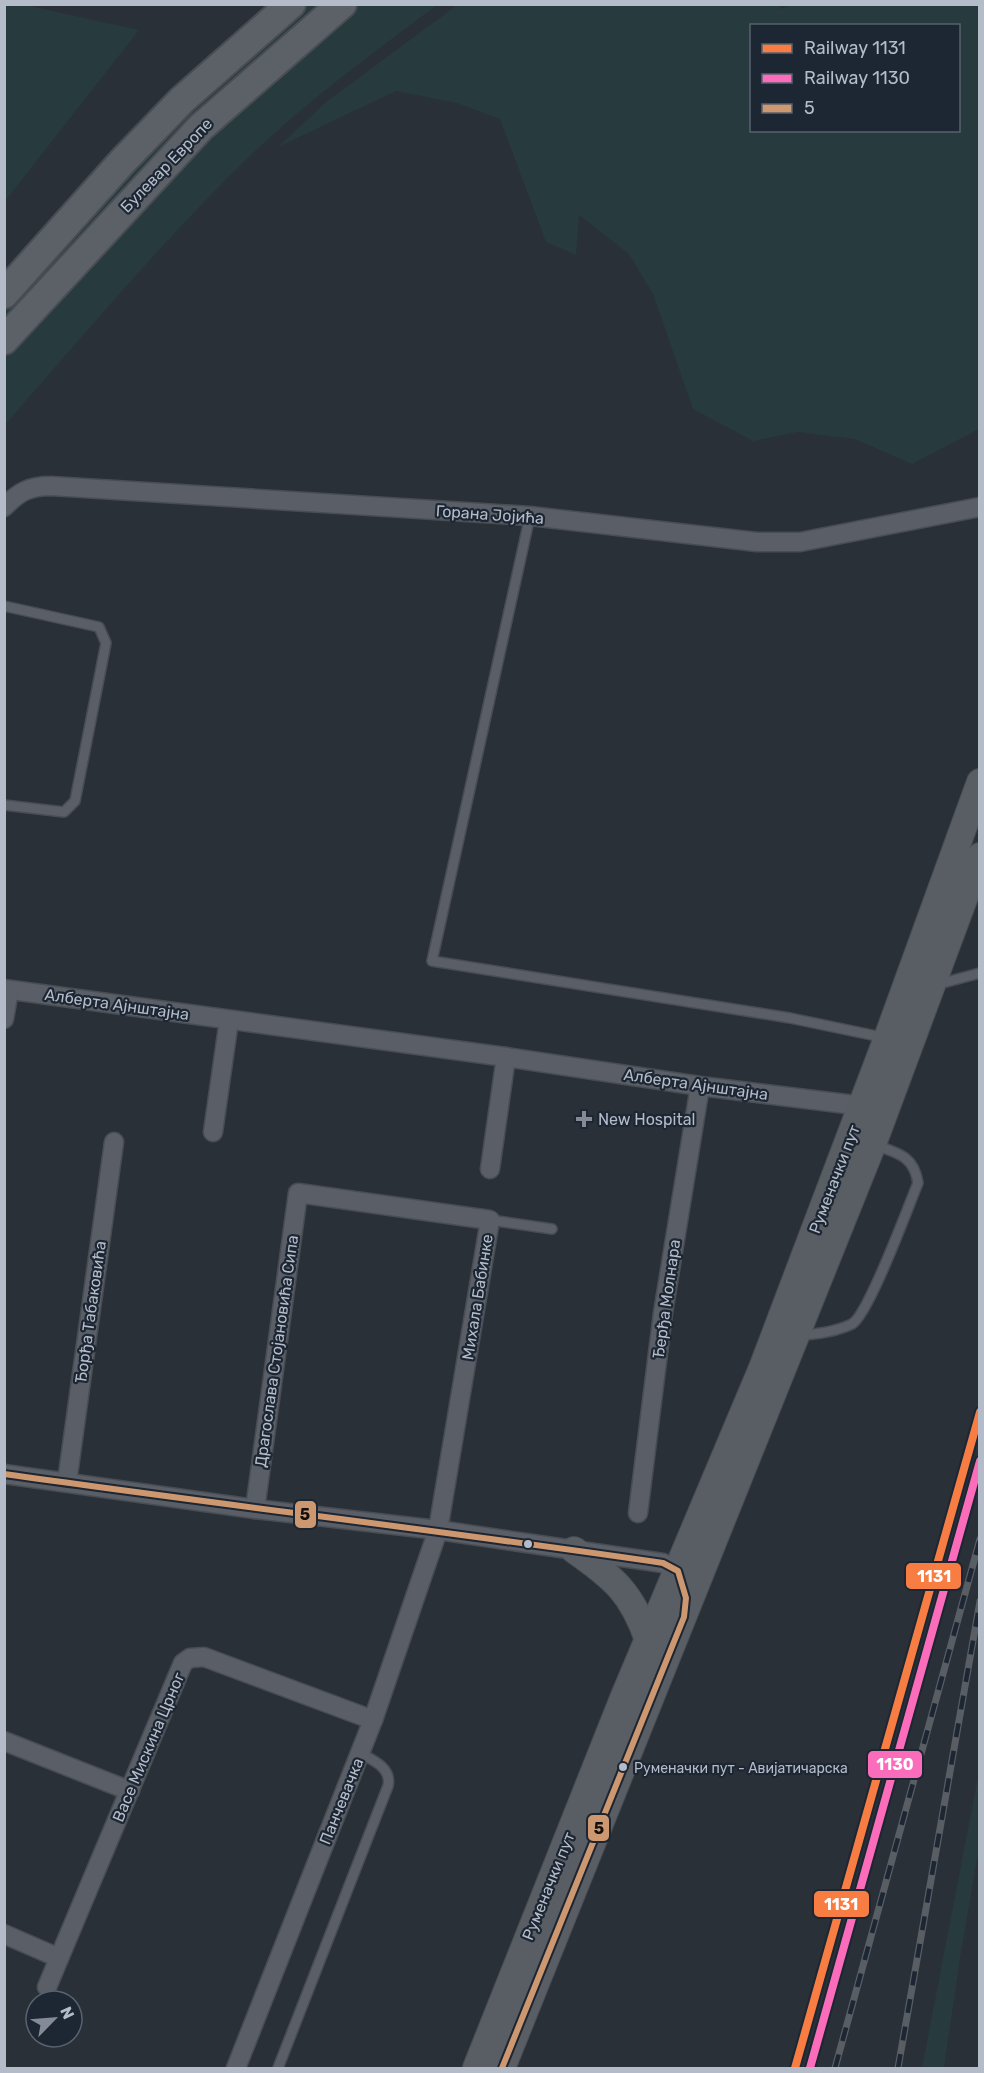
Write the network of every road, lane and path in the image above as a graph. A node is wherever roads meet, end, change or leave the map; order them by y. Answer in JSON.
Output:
{"nodes":[{"id":1,"x":291,"y":4,"type":"edge"},
{"id":2,"x":342,"y":4,"type":"edge"},
{"id":3,"x":4,"y":294,"type":"edge"},
{"id":4,"x":4,"y":340,"type":"edge"},
{"id":5,"x":4,"y":507,"type":"edge"},
{"id":6,"x":980,"y":507,"type":"edge"},
{"id":7,"x":530,"y":516,"type":"junction"},
{"id":8,"x":4,"y":606,"type":"edge"},
{"id":9,"x":980,"y":782,"type":"edge"},
{"id":10,"x":4,"y":805,"type":"edge"},
{"id":11,"x":980,"y":856,"type":"edge"},
{"id":12,"x":980,"y":973,"type":"edge"},
{"id":13,"x":933,"y":986,"type":"junction"},
{"id":14,"x":7,"y":989,"type":"edge"},
{"id":15,"x":4,"y":1019,"type":"edge"},
{"id":16,"x":229,"y":1020,"type":"junction"},
{"id":17,"x":887,"y":1038,"type":"junction"},
{"id":18,"x":506,"y":1057,"type":"junction"},
{"id":19,"x":699,"y":1086,"type":"junction"},
{"id":20,"x":873,"y":1107,"type":"junction"},
{"id":21,"x":213,"y":1132,"type":"dead end"},
{"id":22,"x":114,"y":1142,"type":"dead end"},
{"id":23,"x":873,"y":1144,"type":"junction"},
{"id":24,"x":490,"y":1168,"type":"dead end"},
{"id":25,"x":298,"y":1193,"type":"joint"},
{"id":26,"x":490,"y":1220,"type":"junction"},
{"id":27,"x":552,"y":1229,"type":"dead end"},
{"id":28,"x":796,"y":1336,"type":"junction"},
{"id":29,"x":4,"y":1474,"type":"edge"},
{"id":30,"x":67,"y":1482,"type":"junction"},
{"id":31,"x":255,"y":1509,"type":"junction"},
{"id":32,"x":638,"y":1513,"type":"dead end"},
{"id":33,"x":438,"y":1530,"type":"junction"},
{"id":34,"x":574,"y":1550,"type":"junction"},
{"id":35,"x":678,"y":1571,"type":"junction"},
{"id":36,"x":684,"y":1617,"type":"junction"},
{"id":37,"x":648,"y":1640,"type":"junction"},
{"id":38,"x":373,"y":1720,"type":"junction"},
{"id":39,"x":4,"y":1741,"type":"edge"},
{"id":40,"x":360,"y":1754,"type":"junction"},
{"id":41,"x":130,"y":1791,"type":"junction"},
{"id":42,"x":4,"y":1934,"type":"edge"},
{"id":43,"x":59,"y":1958,"type":"junction"},
{"id":44,"x":47,"y":1987,"type":"dead end"},
{"id":45,"x":236,"y":2068,"type":"edge"},
{"id":46,"x":278,"y":2068,"type":"edge"},
{"id":47,"x":476,"y":2068,"type":"edge"},
{"id":48,"x":502,"y":2068,"type":"edge"}],
"edges":[{"from":1,"to":3,"type":"main road","name":"Булевар Европе"},
{"from":2,"to":4,"type":"main road","name":"Булевар Европе"},
{"from":5,"to":7,"type":"street","name":"Горана Јојића"},
{"from":6,"to":7,"type":"street","name":"Горана Јојића"},
{"from":7,"to":17,"type":"lane"},
{"from":8,"to":10,"type":"lane"},
{"from":9,"to":17,"type":"main road","name":"Руменачки пут"},
{"from":11,"to":13,"type":"main road","name":"Руменачки пут"},
{"from":12,"to":13,"type":"lane"},
{"from":13,"to":20,"type":"main road","name":"Руменачки пут"},
{"from":14,"to":15,"type":"street"},
{"from":14,"to":16,"type":"street","name":"Алберта Ајнштајна"},
{"from":16,"to":18,"type":"street","name":"Алберта Ајнштајна"},
{"from":16,"to":21,"type":"street"},
{"from":17,"to":20,"type":"main road","name":"Руменачки пут"},
{"from":18,"to":19,"type":"street","name":"Алберта Ајнштајна"},
{"from":18,"to":24,"type":"street"},
{"from":19,"to":20,"type":"street","name":"Алберта Ајнштајна"},
{"from":19,"to":32,"type":"street","name":"Ђерђа Молнара"},
{"from":20,"to":23,"type":"main road","name":"Руменачки пут"},
{"from":20,"to":35,"type":"main road","name":"Руменачки пут"},
{"from":22,"to":30,"type":"street","name":"Ђорђа Табаковића"},
{"from":23,"to":28,"type":"main road","name":"Руменачки пут"},
{"from":23,"to":28,"type":"lane"},
{"from":25,"to":26,"type":"street","name":"Михала Бабинке"},
{"from":25,"to":31,"type":"street","name":"Драгослава Стојановића Сипа"},
{"from":26,"to":27,"type":"lane"},
{"from":26,"to":33,"type":"street","name":"Михала Бабинке"},
{"from":28,"to":36,"type":"main road","name":"Руменачки пут"},
{"from":29,"to":30,"type":"street"},
{"from":30,"to":31,"type":"street"},
{"from":31,"to":33,"type":"street"},
{"from":33,"to":34,"type":"street"},
{"from":33,"to":38,"type":"street","name":"Панчевачка"},
{"from":34,"to":35,"type":"street"},
{"from":34,"to":37,"type":"main road"},
{"from":35,"to":36,"type":"street","name":"Руменачки пут"},
{"from":35,"to":37,"type":"main road","name":"Руменачки пут"},
{"from":36,"to":48,"type":"main road","name":"Руменачки пут"},
{"from":37,"to":47,"type":"main road","name":"Руменачки пут"},
{"from":38,"to":40,"type":"street","name":"Панчевачка"},
{"from":38,"to":41,"type":"street","name":"Васе Мискина Црног"},
{"from":39,"to":41,"type":"street"},
{"from":40,"to":45,"type":"street","name":"Панчевачка"},
{"from":40,"to":46,"type":"lane"},
{"from":41,"to":43,"type":"street","name":"Васе Мискина Црног"},
{"from":42,"to":43,"type":"street"},
{"from":43,"to":44,"type":"street","name":"Васе Мискина Црног"}]}
